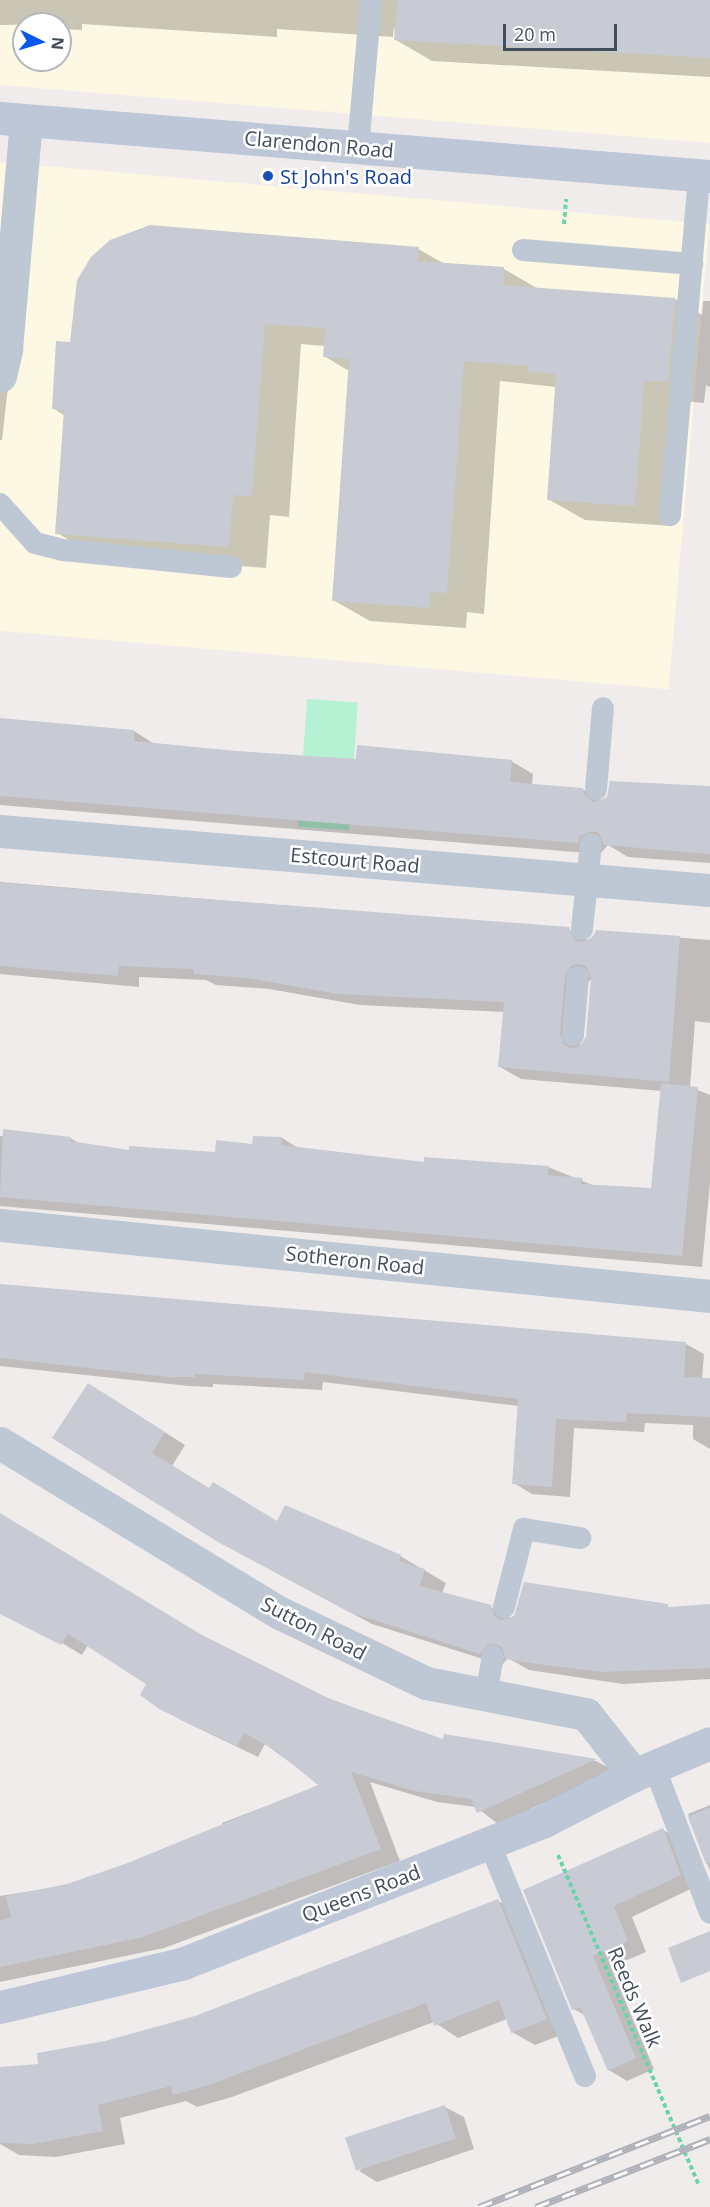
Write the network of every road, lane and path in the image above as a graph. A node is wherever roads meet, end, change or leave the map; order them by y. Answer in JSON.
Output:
{"nodes":[{"id":1,"x":371,"y":0,"type":"edge"},
{"id":2,"x":13,"y":120,"type":"edge"},
{"id":3,"x":358,"y":147,"type":"junction"},
{"id":4,"x":704,"y":175,"type":"edge"},
{"id":5,"x":523,"y":250,"type":"dead end"},
{"id":6,"x":692,"y":264,"type":"junction"},
{"id":7,"x":0,"y":376,"type":"edge"},
{"id":8,"x":0,"y":504,"type":"edge"},
{"id":9,"x":670,"y":515,"type":"dead end"},
{"id":10,"x":231,"y":567,"type":"dead end"},
{"id":11,"x":603,"y":708,"type":"dead end"},
{"id":12,"x":596,"y":789,"type":"dead end"},
{"id":13,"x":0,"y":831,"type":"edge"},
{"id":14,"x":591,"y":844,"type":"dead end"},
{"id":15,"x":587,"y":880,"type":"junction"},
{"id":16,"x":710,"y":890,"type":"edge"},
{"id":17,"x":582,"y":929,"type":"dead end"},
{"id":18,"x":578,"y":977,"type":"dead end"},
{"id":19,"x":573,"y":1035,"type":"dead end"},
{"id":20,"x":0,"y":1225,"type":"edge"},
{"id":21,"x":710,"y":1296,"type":"edge"},
{"id":22,"x":0,"y":1443,"type":"edge"},
{"id":23,"x":580,"y":1538,"type":"dead end"},
{"id":24,"x":504,"y":1607,"type":"dead end"},
{"id":25,"x":494,"y":1657,"type":"dead end"},
{"id":26,"x":486,"y":1695,"type":"junction"},
{"id":27,"x":710,"y":1743,"type":"edge"},
{"id":28,"x":644,"y":1771,"type":"junction"},
{"id":29,"x":544,"y":1821,"type":"junction"},
{"id":30,"x":489,"y":1842,"type":"junction"},
{"id":31,"x":710,"y":1913,"type":"edge"},
{"id":32,"x":0,"y":2007,"type":"edge"},
{"id":33,"x":585,"y":2076,"type":"dead end"},
{"id":34,"x":699,"y":2186,"type":"dead end"}],
"edges":[{"from":1,"to":3,"type":"lane"},
{"from":2,"to":3,"type":"street","name":"Clarendon Road"},
{"from":2,"to":7,"type":"street"},
{"from":3,"to":4,"type":"street","name":"Clarendon Road"},
{"from":4,"to":6,"type":"lane"},
{"from":5,"to":6,"type":"lane"},
{"from":6,"to":9,"type":"lane"},
{"from":8,"to":10,"type":"lane"},
{"from":11,"to":12,"type":"lane"},
{"from":13,"to":15,"type":"street","name":"Estcourt Road"},
{"from":14,"to":15,"type":"lane"},
{"from":15,"to":16,"type":"street","name":"Estcourt Road"},
{"from":15,"to":17,"type":"lane"},
{"from":18,"to":19,"type":"lane"},
{"from":20,"to":21,"type":"street","name":"Sotheron Road"},
{"from":22,"to":26,"type":"street","name":"Sutton Road"},
{"from":23,"to":24,"type":"lane"},
{"from":25,"to":26,"type":"lane"},
{"from":26,"to":28,"type":"street","name":"Sutton Road"},
{"from":27,"to":28,"type":"street","name":"Queens Road"},
{"from":28,"to":29,"type":"street","name":"Queens Road"},
{"from":28,"to":31,"type":"lane"},
{"from":29,"to":30,"type":"street","name":"Queens Road"},
{"from":29,"to":34,"type":"path","name":"Reeds Walk"},
{"from":30,"to":32,"type":"street","name":"Queens Road"},
{"from":30,"to":33,"type":"lane"}]}
